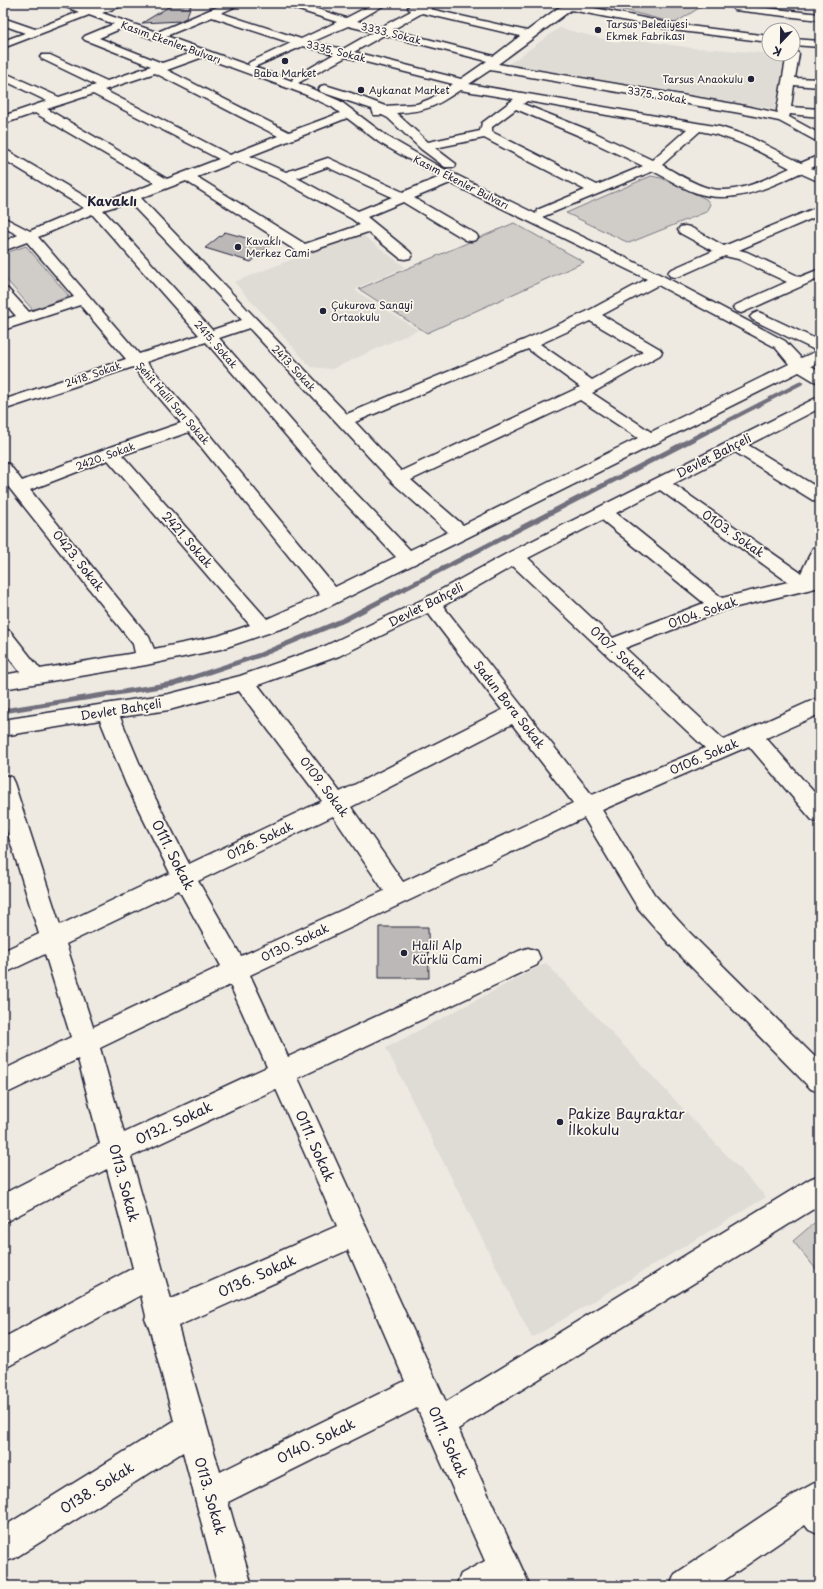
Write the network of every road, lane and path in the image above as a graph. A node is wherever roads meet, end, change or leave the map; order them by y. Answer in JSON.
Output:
{"nodes":[{"id":1,"x":65,"y":3,"type":"edge"},
{"id":2,"x":120,"y":3,"type":"edge"},
{"id":3,"x":235,"y":3,"type":"edge"},
{"id":4,"x":287,"y":3,"type":"edge"},
{"id":5,"x":383,"y":3,"type":"edge"},
{"id":6,"x":432,"y":3,"type":"edge"},
{"id":7,"x":567,"y":4,"type":"edge"},
{"id":8,"x":406,"y":6,"type":"dead end"},
{"id":9,"x":739,"y":6,"type":"edge"},
{"id":10,"x":95,"y":7,"type":"edge"},
{"id":11,"x":419,"y":10,"type":"junction"},
{"id":12,"x":211,"y":13,"type":"junction"},
{"id":13,"x":820,"y":17,"type":"edge"},
{"id":14,"x":3,"y":21,"type":"edge"},
{"id":15,"x":347,"y":22,"type":"junction"},
{"id":16,"x":116,"y":27,"type":"dead end"},
{"id":17,"x":381,"y":31,"type":"junction"},
{"id":18,"x":34,"y":32,"type":"junction"},
{"id":19,"x":164,"y":33,"type":"junction"},
{"id":20,"x":726,"y":34,"type":"junction"},
{"id":21,"x":529,"y":35,"type":"junction"},
{"id":22,"x":761,"y":38,"type":"edge"},
{"id":23,"x":300,"y":42,"type":"junction"},
{"id":24,"x":820,"y":44,"type":"edge"},
{"id":25,"x":3,"y":45,"type":"edge"},
{"id":26,"x":801,"y":47,"type":"edge"},
{"id":27,"x":203,"y":53,"type":"junction"},
{"id":28,"x":342,"y":53,"type":"junction"},
{"id":29,"x":46,"y":56,"type":"dead end"},
{"id":30,"x":791,"y":62,"type":"edge"},
{"id":31,"x":492,"y":63,"type":"junction"},
{"id":32,"x":254,"y":64,"type":"junction"},
{"id":33,"x":160,"y":68,"type":"junction"},
{"id":34,"x":3,"y":76,"type":"edge"},
{"id":35,"x":297,"y":80,"type":"junction"},
{"id":36,"x":789,"y":81,"type":"junction"},
{"id":37,"x":820,"y":83,"type":"edge"},
{"id":38,"x":461,"y":84,"type":"junction"},
{"id":39,"x":108,"y":86,"type":"junction"},
{"id":40,"x":95,"y":90,"type":"junction"},
{"id":41,"x":520,"y":101,"type":"junction"},
{"id":42,"x":59,"y":102,"type":"junction"},
{"id":43,"x":434,"y":102,"type":"junction"},
{"id":44,"x":37,"y":109,"type":"junction"},
{"id":45,"x":383,"y":110,"type":"junction"},
{"id":46,"x":820,"y":113,"type":"edge"},
{"id":47,"x":783,"y":114,"type":"junction"},
{"id":48,"x":5,"y":117,"type":"edge"},
{"id":49,"x":418,"y":120,"type":"junction"},
{"id":50,"x":348,"y":123,"type":"junction"},
{"id":51,"x":402,"y":125,"type":"junction"},
{"id":52,"x":697,"y":127,"type":"junction"},
{"id":53,"x":373,"y":132,"type":"junction"},
{"id":54,"x":486,"y":134,"type":"junction"},
{"id":55,"x":290,"y":136,"type":"junction"},
{"id":56,"x":820,"y":139,"type":"edge"},
{"id":57,"x":421,"y":143,"type":"junction"},
{"id":58,"x":3,"y":154,"type":"edge"},
{"id":59,"x":234,"y":158,"type":"junction"},
{"id":60,"x":820,"y":159,"type":"edge"},
{"id":61,"x":653,"y":166,"type":"junction"},
{"id":62,"x":801,"y":168,"type":"junction"},
{"id":63,"x":187,"y":176,"type":"junction"},
{"id":64,"x":286,"y":177,"type":"junction"},
{"id":65,"x":450,"y":178,"type":"junction"},
{"id":66,"x":820,"y":178,"type":"edge"},
{"id":67,"x":166,"y":184,"type":"junction"},
{"id":68,"x":596,"y":190,"type":"junction"},
{"id":69,"x":132,"y":197,"type":"junction"},
{"id":70,"x":405,"y":198,"type":"junction"},
{"id":71,"x":94,"y":208,"type":"junction"},
{"id":72,"x":820,"y":210,"type":"edge"},
{"id":73,"x":542,"y":213,"type":"junction"},
{"id":74,"x":357,"y":216,"type":"junction"},
{"id":75,"x":3,"y":221,"type":"edge"},
{"id":76,"x":371,"y":226,"type":"junction"},
{"id":77,"x":685,"y":230,"type":"dead end"},
{"id":78,"x":29,"y":236,"type":"junction"},
{"id":79,"x":470,"y":237,"type":"dead end"},
{"id":80,"x":3,"y":247,"type":"edge"},
{"id":81,"x":724,"y":252,"type":"junction"},
{"id":82,"x":405,"y":255,"type":"dead end"},
{"id":83,"x":675,"y":273,"type":"junction"},
{"id":84,"x":820,"y":273,"type":"edge"},
{"id":85,"x":658,"y":279,"type":"junction"},
{"id":86,"x":688,"y":280,"type":"dead end"},
{"id":87,"x":799,"y":282,"type":"junction"},
{"id":88,"x":3,"y":292,"type":"edge"},
{"id":89,"x":83,"y":299,"type":"junction"},
{"id":90,"x":728,"y":301,"type":"dead end"},
{"id":91,"x":741,"y":308,"type":"junction"},
{"id":92,"x":591,"y":315,"type":"junction"},
{"id":93,"x":26,"y":317,"type":"junction"},
{"id":94,"x":252,"y":322,"type":"junction"},
{"id":95,"x":3,"y":325,"type":"edge"},
{"id":96,"x":785,"y":330,"type":"junction"},
{"id":97,"x":208,"y":335,"type":"junction"},
{"id":98,"x":762,"y":335,"type":"junction"},
{"id":99,"x":820,"y":335,"type":"edge"},
{"id":100,"x":529,"y":343,"type":"junction"},
{"id":101,"x":820,"y":347,"type":"edge"},
{"id":102,"x":820,"y":355,"type":"edge"},
{"id":103,"x":136,"y":360,"type":"junction"},
{"id":104,"x":799,"y":365,"type":"junction"},
{"id":105,"x":820,"y":378,"type":"edge"},
{"id":106,"x":754,"y":388,"type":"junction"},
{"id":107,"x":586,"y":390,"type":"junction"},
{"id":108,"x":820,"y":402,"type":"edge"},
{"id":109,"x":3,"y":405,"type":"edge"},
{"id":110,"x":344,"y":421,"type":"junction"},
{"id":111,"x":192,"y":425,"type":"junction"},
{"id":112,"x":650,"y":439,"type":"junction"},
{"id":113,"x":736,"y":444,"type":"junction"},
{"id":114,"x":111,"y":453,"type":"junction"},
{"id":115,"x":3,"y":468,"type":"edge"},
{"id":116,"x":398,"y":479,"type":"junction"},
{"id":117,"x":661,"y":483,"type":"junction"},
{"id":118,"x":19,"y":488,"type":"junction"},
{"id":119,"x":820,"y":497,"type":"edge"},
{"id":120,"x":604,"y":512,"type":"junction"},
{"id":121,"x":461,"y":533,"type":"junction"},
{"id":122,"x":820,"y":552,"type":"edge"},
{"id":123,"x":515,"y":557,"type":"junction"},
{"id":124,"x":408,"y":559,"type":"junction"},
{"id":125,"x":813,"y":583,"type":"edge"},
{"id":126,"x":332,"y":596,"type":"junction"},
{"id":127,"x":431,"y":604,"type":"junction"},
{"id":128,"x":718,"y":605,"type":"junction"},
{"id":129,"x":263,"y":627,"type":"junction"},
{"id":130,"x":3,"y":636,"type":"edge"},
{"id":131,"x":611,"y":646,"type":"junction"},
{"id":132,"x":146,"y":658,"type":"junction"},
{"id":133,"x":35,"y":677,"type":"junction"},
{"id":134,"x":3,"y":682,"type":"edge"},
{"id":135,"x":244,"y":682,"type":"junction"},
{"id":136,"x":820,"y":705,"type":"edge"},
{"id":137,"x":107,"y":712,"type":"junction"},
{"id":138,"x":515,"y":713,"type":"junction"},
{"id":139,"x":3,"y":728,"type":"edge"},
{"id":140,"x":752,"y":736,"type":"junction"},
{"id":141,"x":721,"y":750,"type":"junction"},
{"id":142,"x":3,"y":783,"type":"edge"},
{"id":143,"x":337,"y":804,"type":"junction"},
{"id":144,"x":588,"y":806,"type":"junction"},
{"id":145,"x":820,"y":814,"type":"edge"},
{"id":146,"x":184,"y":878,"type":"junction"},
{"id":147,"x":399,"y":895,"type":"junction"},
{"id":148,"x":54,"y":940,"type":"junction"},
{"id":149,"x":528,"y":958,"type":"dead end"},
{"id":150,"x":3,"y":963,"type":"edge"},
{"id":151,"x":236,"y":970,"type":"junction"},
{"id":152,"x":86,"y":1043,"type":"junction"},
{"id":153,"x":282,"y":1072,"type":"junction"},
{"id":154,"x":820,"y":1080,"type":"edge"},
{"id":155,"x":3,"y":1084,"type":"edge"},
{"id":156,"x":115,"y":1151,"type":"junction"},
{"id":157,"x":820,"y":1189,"type":"edge"},
{"id":158,"x":3,"y":1208,"type":"edge"},
{"id":159,"x":354,"y":1233,"type":"junction"},
{"id":160,"x":149,"y":1275,"type":"junction"},
{"id":161,"x":160,"y":1319,"type":"junction"},
{"id":162,"x":3,"y":1354,"type":"edge"},
{"id":163,"x":424,"y":1388,"type":"junction"},
{"id":164,"x":440,"y":1423,"type":"junction"},
{"id":165,"x":191,"y":1429,"type":"junction"},
{"id":166,"x":209,"y":1494,"type":"junction"},
{"id":167,"x":816,"y":1506,"type":"edge"},
{"id":168,"x":3,"y":1546,"type":"edge"},
{"id":169,"x":509,"y":1577,"type":"edge"},
{"id":170,"x":235,"y":1586,"type":"edge"},
{"id":171,"x":473,"y":1586,"type":"edge"},
{"id":172,"x":688,"y":1586,"type":"edge"}],
"edges":[{"from":1,"to":10,"type":"street"},
{"from":2,"to":10,"type":"street"},
{"from":3,"to":12,"type":"street"},
{"from":4,"to":15,"type":"street","name":"3333. Sokak"},
{"from":5,"to":15,"type":"street"},
{"from":6,"to":11,"type":"street"},
{"from":7,"to":20,"type":"street"},
{"from":7,"to":21,"type":"street"},
{"from":8,"to":11,"type":"street"},
{"from":9,"to":13,"type":"street"},
{"from":9,"to":20,"type":"street"},
{"from":10,"to":18,"type":"street"},
{"from":10,"to":19,"type":"street","name":"Kasım Ekenler Bulvarı"},
{"from":10,"to":27,"type":"street","name":"Kasım Ekenler Bulvarı"},
{"from":11,"to":17,"type":"street"},
{"from":11,"to":21,"type":"street"},
{"from":12,"to":19,"type":"street"},
{"from":12,"to":23,"type":"street","name":"3335. Sokak"},
{"from":14,"to":18,"type":"street"},
{"from":15,"to":17,"type":"street","name":"3333. Sokak"},
{"from":15,"to":23,"type":"street"},
{"from":16,"to":33,"type":"street"},
{"from":17,"to":28,"type":"street"},
{"from":17,"to":31,"type":"street","name":"3333. Sokak"},
{"from":18,"to":25,"type":"street"},
{"from":19,"to":32,"type":"street","name":"Kasım Ekenler Bulvarı"},
{"from":20,"to":22,"type":"street"},
{"from":21,"to":31,"type":"street"},
{"from":23,"to":28,"type":"street","name":"3335. Sokak"},
{"from":23,"to":32,"type":"street"},
{"from":24,"to":26,"type":"street"},
{"from":27,"to":33,"type":"street"},
{"from":27,"to":50,"type":"street","name":"Kasım Ekenler Bulvarı"},
{"from":28,"to":35,"type":"street"},
{"from":28,"to":38,"type":"street","name":"3335. Sokak"},
{"from":29,"to":39,"type":"street"},
{"from":30,"to":36,"type":"street"},
{"from":31,"to":38,"type":"street"},
{"from":31,"to":47,"type":"street","name":"3375. Sokak"},
{"from":32,"to":35,"type":"street","name":"Kasım Ekenler Bulvarı"},
{"from":33,"to":39,"type":"street"},
{"from":33,"to":55,"type":"street"},
{"from":34,"to":42,"type":"street"},
{"from":35,"to":45,"type":"street","name":"Kasım Ekenler Bulvarı"},
{"from":36,"to":37,"type":"street"},
{"from":36,"to":47,"type":"street"},
{"from":38,"to":41,"type":"street","name":"3335. Sokak"},
{"from":38,"to":43,"type":"street"},
{"from":39,"to":40,"type":"street"},
{"from":40,"to":42,"type":"street"},
{"from":40,"to":59,"type":"street"},
{"from":41,"to":52,"type":"street"},
{"from":41,"to":54,"type":"street"},
{"from":41,"to":61,"type":"street"},
{"from":42,"to":44,"type":"street"},
{"from":43,"to":45,"type":"street"},
{"from":43,"to":49,"type":"street"},
{"from":44,"to":48,"type":"street"},
{"from":44,"to":67,"type":"street"},
{"from":45,"to":50,"type":"street"},
{"from":45,"to":51,"type":"street","name":"Kasım Ekenler Bulvarı"},
{"from":46,"to":47,"type":"street"},
{"from":47,"to":56,"type":"street","name":"3375. Sokak"},
{"from":49,"to":51,"type":"street"},
{"from":49,"to":57,"type":"street"},
{"from":50,"to":53,"type":"street","name":"Kasım Ekenler Bulvarı"},
{"from":50,"to":55,"type":"street"},
{"from":51,"to":53,"type":"street"},
{"from":51,"to":57,"type":"street","name":"Kasım Ekenler Bulvarı"},
{"from":52,"to":61,"type":"street"},
{"from":52,"to":62,"type":"street"},
{"from":53,"to":65,"type":"street","name":"Kasım Ekenler Bulvarı"},
{"from":54,"to":57,"type":"street"},
{"from":54,"to":68,"type":"street"},
{"from":55,"to":59,"type":"street"},
{"from":57,"to":73,"type":"street","name":"Kasım Ekenler Bulvarı"},
{"from":58,"to":71,"type":"street","name":"2415. Sokak"},
{"from":59,"to":63,"type":"street"},
{"from":59,"to":64,"type":"street"},
{"from":60,"to":62,"type":"street"},
{"from":61,"to":62,"type":"street"},
{"from":61,"to":68,"type":"street"},
{"from":62,"to":66,"type":"street"},
{"from":63,"to":67,"type":"street"},
{"from":63,"to":76,"type":"street"},
{"from":64,"to":70,"type":"street"},
{"from":64,"to":74,"type":"street"},
{"from":65,"to":70,"type":"street"},
{"from":65,"to":85,"type":"street","name":"Kasım Ekenler Bulvarı"},
{"from":67,"to":69,"type":"street"},
{"from":68,"to":73,"type":"street"},
{"from":69,"to":71,"type":"street"},
{"from":69,"to":94,"type":"street","name":"2413. Sokak"},
{"from":70,"to":74,"type":"street"},
{"from":70,"to":79,"type":"street"},
{"from":71,"to":78,"type":"street"},
{"from":71,"to":97,"type":"street","name":"2415. Sokak"},
{"from":72,"to":81,"type":"street"},
{"from":73,"to":83,"type":"street","name":"Kasım Ekenler Bulvarı"},
{"from":74,"to":76,"type":"street"},
{"from":75,"to":78,"type":"street","name":"Şehit Halil Sarı Sokak"},
{"from":76,"to":82,"type":"street"},
{"from":77,"to":81,"type":"street"},
{"from":78,"to":80,"type":"street"},
{"from":78,"to":89,"type":"street","name":"Şehit Halil Sarı Sokak"},
{"from":81,"to":83,"type":"street"},
{"from":81,"to":87,"type":"street"},
{"from":83,"to":86,"type":"street","name":"Kasım Ekenler Bulvarı"},
{"from":84,"to":87,"type":"street"},
{"from":85,"to":92,"type":"street"},
{"from":85,"to":98,"type":"street","name":"Kasım Ekenler Bulvarı"},
{"from":87,"to":91,"type":"street"},
{"from":88,"to":93,"type":"street"},
{"from":89,"to":93,"type":"street"},
{"from":89,"to":103,"type":"street","name":"Şehit Halil Sarı Sokak"},
{"from":90,"to":91,"type":"street"},
{"from":91,"to":96,"type":"street"},
{"from":92,"to":100,"type":"street"},
{"from":92,"to":107,"type":"street"},
{"from":93,"to":95,"type":"street"},
{"from":94,"to":97,"type":"street","name":"2418. Sokak"},
{"from":94,"to":110,"type":"street","name":"2413. Sokak"},
{"from":96,"to":99,"type":"street"},
{"from":96,"to":101,"type":"street"},
{"from":97,"to":103,"type":"street","name":"2418. Sokak"},
{"from":97,"to":124,"type":"street","name":"2415. Sokak"},
{"from":98,"to":104,"type":"street","name":"Kasım Ekenler Bulvarı"},
{"from":98,"to":106,"type":"street"},
{"from":100,"to":107,"type":"street"},
{"from":100,"to":110,"type":"street"},
{"from":102,"to":104,"type":"street"},
{"from":103,"to":109,"type":"street","name":"2418. Sokak"},
{"from":103,"to":111,"type":"street","name":"Şehit Halil Sarı Sokak"},
{"from":104,"to":105,"type":"street","name":"Kasım Ekenler Bulvarı"},
{"from":104,"to":106,"type":"street"},
{"from":106,"to":112,"type":"street"},
{"from":107,"to":112,"type":"street"},
{"from":107,"to":116,"type":"street"},
{"from":108,"to":113,"type":"street","name":"Devlet Bahçeli"},
{"from":110,"to":116,"type":"street","name":"2413. Sokak"},
{"from":111,"to":114,"type":"street","name":"2420. Sokak"},
{"from":111,"to":126,"type":"street","name":"Şehit Halil Sarı Sokak"},
{"from":112,"to":121,"type":"street"},
{"from":113,"to":117,"type":"street","name":"Devlet Bahçeli"},
{"from":113,"to":119,"type":"street"},
{"from":114,"to":118,"type":"street","name":"2420. Sokak"},
{"from":114,"to":129,"type":"street","name":"2421. Sokak"},
{"from":115,"to":118,"type":"street","name":"0423. Sokak"},
{"from":116,"to":121,"type":"street","name":"2413. Sokak"},
{"from":117,"to":120,"type":"street","name":"Devlet Bahçeli"},
{"from":117,"to":125,"type":"street","name":"0103. Sokak"},
{"from":118,"to":132,"type":"street","name":"0423. Sokak"},
{"from":120,"to":123,"type":"street","name":"Devlet Bahçeli"},
{"from":120,"to":128,"type":"street"},
{"from":121,"to":124,"type":"street"},
{"from":122,"to":125,"type":"street"},
{"from":123,"to":127,"type":"street","name":"Devlet Bahçeli"},
{"from":123,"to":131,"type":"street","name":"0107. Sokak"},
{"from":124,"to":126,"type":"street"},
{"from":125,"to":128,"type":"street","name":"0104. Sokak"},
{"from":126,"to":129,"type":"street"},
{"from":127,"to":135,"type":"street","name":"Devlet Bahçeli"},
{"from":127,"to":138,"type":"street","name":"Sadun Bora Sokak"},
{"from":128,"to":131,"type":"street","name":"0104. Sokak"},
{"from":129,"to":132,"type":"street"},
{"from":130,"to":133,"type":"street"},
{"from":131,"to":141,"type":"street","name":"0107. Sokak"},
{"from":132,"to":133,"type":"street"},
{"from":133,"to":134,"type":"street"},
{"from":135,"to":137,"type":"street","name":"Devlet Bahçeli"},
{"from":135,"to":143,"type":"street","name":"0109. Sokak"},
{"from":136,"to":140,"type":"street","name":"0106. Sokak"},
{"from":137,"to":139,"type":"street","name":"Devlet Bahçeli"},
{"from":137,"to":146,"type":"street","name":"0111. Sokak"},
{"from":138,"to":143,"type":"street","name":"0126. Sokak"},
{"from":138,"to":144,"type":"street","name":"Sadun Bora Sokak"},
{"from":140,"to":141,"type":"street","name":"0106. Sokak"},
{"from":140,"to":145,"type":"street"},
{"from":141,"to":144,"type":"street","name":"0106. Sokak"},
{"from":142,"to":148,"type":"street","name":"0113. Sokak"},
{"from":143,"to":146,"type":"street","name":"0126. Sokak"},
{"from":143,"to":147,"type":"street","name":"0109. Sokak"},
{"from":144,"to":147,"type":"street","name":"0130. Sokak"},
{"from":144,"to":154,"type":"street","name":"Sadun Bora Sokak"},
{"from":146,"to":148,"type":"street","name":"0126. Sokak"},
{"from":146,"to":151,"type":"street","name":"0111. Sokak"},
{"from":147,"to":151,"type":"street","name":"0130. Sokak"},
{"from":148,"to":150,"type":"street","name":"0126. Sokak"},
{"from":148,"to":152,"type":"street","name":"0113. Sokak"},
{"from":149,"to":153,"type":"street","name":"0132. Sokak"},
{"from":151,"to":152,"type":"street","name":"0130. Sokak"},
{"from":151,"to":153,"type":"street","name":"0111. Sokak"},
{"from":152,"to":155,"type":"street","name":"0130. Sokak"},
{"from":152,"to":156,"type":"street","name":"0113. Sokak"},
{"from":153,"to":156,"type":"street","name":"0132. Sokak"},
{"from":153,"to":159,"type":"street","name":"0111. Sokak"},
{"from":156,"to":158,"type":"street","name":"0132. Sokak"},
{"from":156,"to":160,"type":"street","name":"0113. Sokak"},
{"from":157,"to":164,"type":"street"},
{"from":159,"to":161,"type":"street","name":"0136. Sokak"},
{"from":159,"to":163,"type":"street","name":"0111. Sokak"},
{"from":160,"to":161,"type":"street","name":"0113. Sokak"},
{"from":160,"to":162,"type":"street"},
{"from":161,"to":165,"type":"street","name":"0113. Sokak"},
{"from":163,"to":164,"type":"street","name":"0111. Sokak"},
{"from":163,"to":166,"type":"street","name":"0140. Sokak"},
{"from":164,"to":169,"type":"street","name":"0111. Sokak"},
{"from":165,"to":166,"type":"street","name":"0113. Sokak"},
{"from":165,"to":168,"type":"street","name":"0138. Sokak"},
{"from":166,"to":170,"type":"street","name":"0113. Sokak"},
{"from":167,"to":172,"type":"street"},
{"from":169,"to":171,"type":"street"}]}
